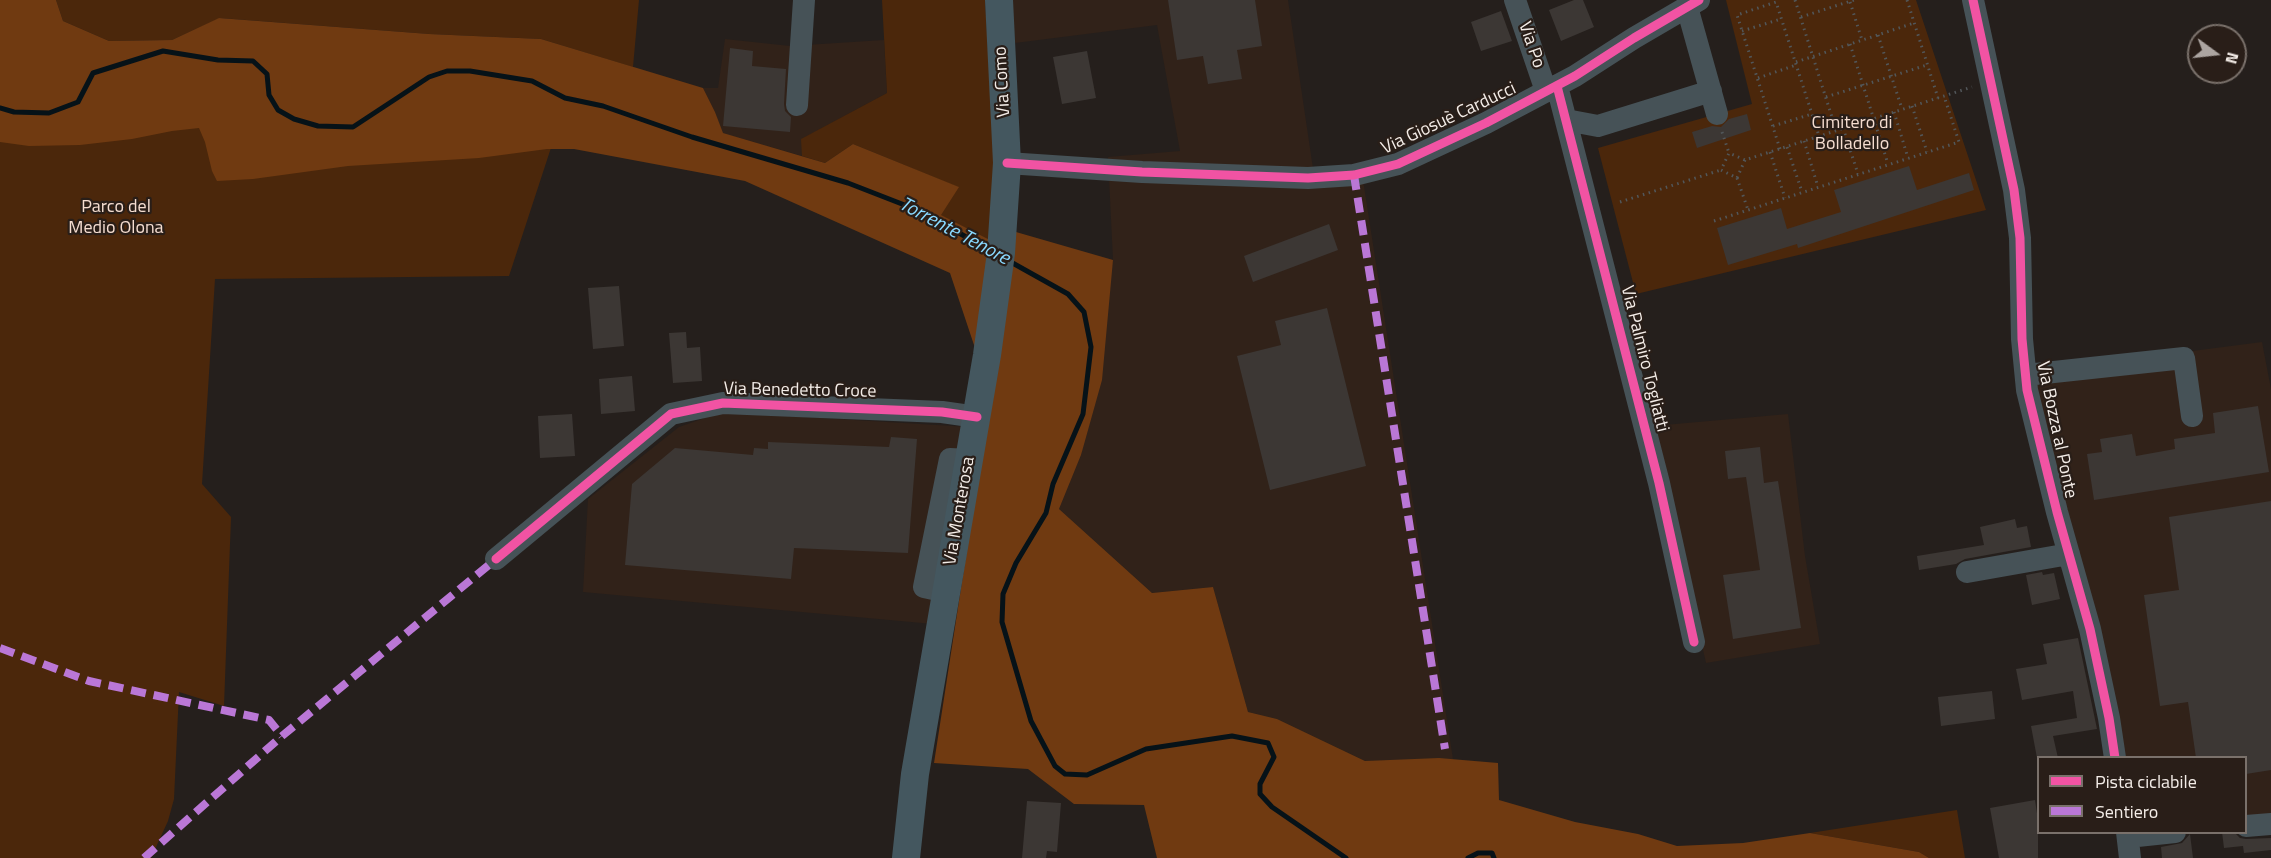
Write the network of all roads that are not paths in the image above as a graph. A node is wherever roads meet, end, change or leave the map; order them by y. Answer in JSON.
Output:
{"nodes":[{"id":1,"x":804,"y":0,"type":"edge"},
{"id":2,"x":999,"y":0,"type":"edge"},
{"id":3,"x":1515,"y":0,"type":"edge"},
{"id":4,"x":1972,"y":0,"type":"edge"},
{"id":5,"x":1693,"y":4,"type":"edge"},
{"id":6,"x":1552,"y":88,"type":"junction"},
{"id":7,"x":1711,"y":91,"type":"junction"},
{"id":8,"x":796,"y":105,"type":"dead end"},
{"id":9,"x":1717,"y":114,"type":"dead end"},
{"id":10,"x":1566,"y":120,"type":"junction"},
{"id":11,"x":1007,"y":163,"type":"junction"},
{"id":12,"x":2026,"y":375,"type":"junction"},
{"id":13,"x":2192,"y":416,"type":"dead end"},
{"id":14,"x":977,"y":417,"type":"junction"},
{"id":15,"x":2069,"y":554,"type":"junction"},
{"id":16,"x":496,"y":559,"type":"dead end"},
{"id":17,"x":1967,"y":572,"type":"dead end"},
{"id":18,"x":1694,"y":642,"type":"dead end"},
{"id":19,"x":2115,"y":756,"type":"edge"},
{"id":20,"x":2271,"y":824,"type":"edge"},
{"id":21,"x":2247,"y":826,"type":"edge"},
{"id":22,"x":2166,"y":834,"type":"edge"},
{"id":23,"x":2129,"y":842,"type":"edge"},
{"id":24,"x":906,"y":858,"type":"edge"}],
"edges":[{"from":1,"to":8,"type":"street"},
{"from":2,"to":11,"type":"main road","name":"Via Como"},
{"from":3,"to":6,"type":"street","name":"Via Po"},
{"from":4,"to":12,"type":"street","name":"Via Bozza al Ponte"},
{"from":5,"to":6,"type":"street","name":"Via Giosuè Carducci"},
{"from":5,"to":7,"type":"street"},
{"from":6,"to":10,"type":"street","name":"Via Palmiro Togliatti"},
{"from":6,"to":11,"type":"street","name":"Via Giosuè Carducci"},
{"from":7,"to":9,"type":"street"},
{"from":7,"to":10,"type":"street"},
{"from":10,"to":18,"type":"street","name":"Via Palmiro Togliatti"},
{"from":11,"to":14,"type":"main road","name":"Via Monterosa"},
{"from":12,"to":13,"type":"street"},
{"from":12,"to":15,"type":"street","name":"Via Bozza al Ponte"},
{"from":14,"to":16,"type":"street","name":"Via Benedetto Croce"},
{"from":14,"to":24,"type":"main road","name":"Via Monterosa"},
{"from":15,"to":17,"type":"street"},
{"from":15,"to":19,"type":"street","name":"Via Bozza al Ponte"},
{"from":20,"to":21,"type":"street"},
{"from":22,"to":23,"type":"street"}]}
